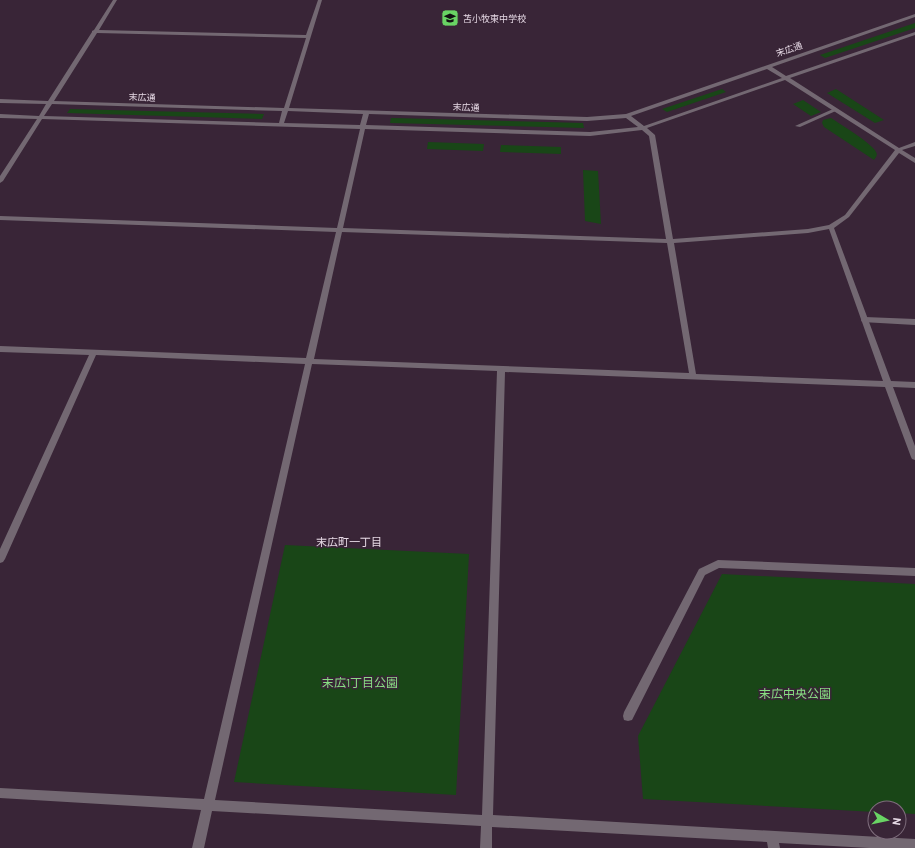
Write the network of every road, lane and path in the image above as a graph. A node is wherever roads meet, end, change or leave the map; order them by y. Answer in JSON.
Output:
{"nodes":[{"id":1,"x":114,"y":0,"type":"edge"},
{"id":2,"x":320,"y":0,"type":"edge"},
{"id":3,"x":915,"y":16,"type":"edge"},
{"id":4,"x":94,"y":31,"type":"junction"},
{"id":5,"x":915,"y":33,"type":"edge"},
{"id":6,"x":308,"y":37,"type":"junction"},
{"id":7,"x":767,"y":66,"type":"junction"},
{"id":8,"x":785,"y":78,"type":"junction"},
{"id":9,"x":0,"y":101,"type":"edge"},
{"id":10,"x":49,"y":103,"type":"junction"},
{"id":11,"x":285,"y":110,"type":"junction"},
{"id":12,"x":835,"y":110,"type":"junction"},
{"id":13,"x":366,"y":112,"type":"junction"},
{"id":14,"x":0,"y":116,"type":"edge"},
{"id":15,"x":627,"y":116,"type":"junction"},
{"id":16,"x":40,"y":117,"type":"junction"},
{"id":17,"x":280,"y":125,"type":"junction"},
{"id":18,"x":798,"y":126,"type":"dead end"},
{"id":19,"x":362,"y":127,"type":"junction"},
{"id":20,"x":643,"y":128,"type":"junction"},
{"id":21,"x":915,"y":144,"type":"edge"},
{"id":22,"x":898,"y":150,"type":"junction"},
{"id":23,"x":915,"y":161,"type":"edge"},
{"id":24,"x":0,"y":181,"type":"edge"},
{"id":25,"x":0,"y":218,"type":"edge"},
{"id":26,"x":832,"y":227,"type":"junction"},
{"id":27,"x":339,"y":230,"type":"junction"},
{"id":28,"x":670,"y":241,"type":"junction"},
{"id":29,"x":865,"y":320,"type":"junction"},
{"id":30,"x":915,"y":322,"type":"edge"},
{"id":31,"x":0,"y":349,"type":"edge"},
{"id":32,"x":94,"y":352,"type":"junction"},
{"id":33,"x":309,"y":361,"type":"junction"},
{"id":34,"x":501,"y":368,"type":"junction"},
{"id":35,"x":693,"y":376,"type":"junction"},
{"id":36,"x":888,"y":384,"type":"junction"},
{"id":37,"x":915,"y":385,"type":"edge"},
{"id":38,"x":915,"y":457,"type":"edge"},
{"id":39,"x":0,"y":559,"type":"edge"},
{"id":40,"x":915,"y":572,"type":"edge"},
{"id":41,"x":628,"y":716,"type":"dead end"},
{"id":42,"x":0,"y":793,"type":"edge"},
{"id":43,"x":208,"y":805,"type":"junction"},
{"id":44,"x":487,"y":821,"type":"junction"},
{"id":45,"x":773,"y":843,"type":"edge"},
{"id":46,"x":915,"y":845,"type":"edge"},
{"id":47,"x":198,"y":848,"type":"edge"},
{"id":48,"x":486,"y":848,"type":"edge"}],
"edges":[{"from":1,"to":4,"type":"street"},
{"from":2,"to":6,"type":"street"},
{"from":3,"to":7,"type":"street","name":"末広通"},
{"from":4,"to":6,"type":"street"},
{"from":4,"to":10,"type":"street"},
{"from":5,"to":8,"type":"street"},
{"from":6,"to":11,"type":"street"},
{"from":7,"to":8,"type":"street"},
{"from":7,"to":15,"type":"street","name":"末広通"},
{"from":8,"to":12,"type":"street"},
{"from":8,"to":20,"type":"street"},
{"from":9,"to":10,"type":"street","name":"末広通"},
{"from":10,"to":11,"type":"street","name":"末広通"},
{"from":10,"to":16,"type":"street"},
{"from":11,"to":13,"type":"street","name":"末広通"},
{"from":11,"to":17,"type":"street"},
{"from":12,"to":18,"type":"street"},
{"from":12,"to":22,"type":"street"},
{"from":13,"to":15,"type":"street","name":"末広通"},
{"from":13,"to":19,"type":"street"},
{"from":14,"to":16,"type":"street"},
{"from":15,"to":20,"type":"street"},
{"from":16,"to":17,"type":"street"},
{"from":16,"to":24,"type":"street"},
{"from":17,"to":19,"type":"street"},
{"from":19,"to":20,"type":"street"},
{"from":19,"to":27,"type":"street"},
{"from":20,"to":28,"type":"street"},
{"from":21,"to":22,"type":"street"},
{"from":22,"to":23,"type":"street"},
{"from":22,"to":26,"type":"street"},
{"from":25,"to":27,"type":"street"},
{"from":26,"to":28,"type":"street"},
{"from":26,"to":29,"type":"street"},
{"from":27,"to":28,"type":"street"},
{"from":27,"to":33,"type":"street"},
{"from":28,"to":35,"type":"street"},
{"from":29,"to":30,"type":"street"},
{"from":29,"to":36,"type":"street"},
{"from":31,"to":32,"type":"street"},
{"from":32,"to":33,"type":"street"},
{"from":32,"to":39,"type":"street"},
{"from":33,"to":34,"type":"street"},
{"from":33,"to":43,"type":"street"},
{"from":34,"to":35,"type":"street"},
{"from":34,"to":44,"type":"street"},
{"from":35,"to":36,"type":"street"},
{"from":36,"to":37,"type":"street"},
{"from":36,"to":38,"type":"street"},
{"from":40,"to":41,"type":"street"},
{"from":42,"to":43,"type":"street"},
{"from":43,"to":44,"type":"street"},
{"from":43,"to":47,"type":"street"},
{"from":44,"to":45,"type":"street"},
{"from":44,"to":48,"type":"street"},
{"from":45,"to":46,"type":"street"}]}
